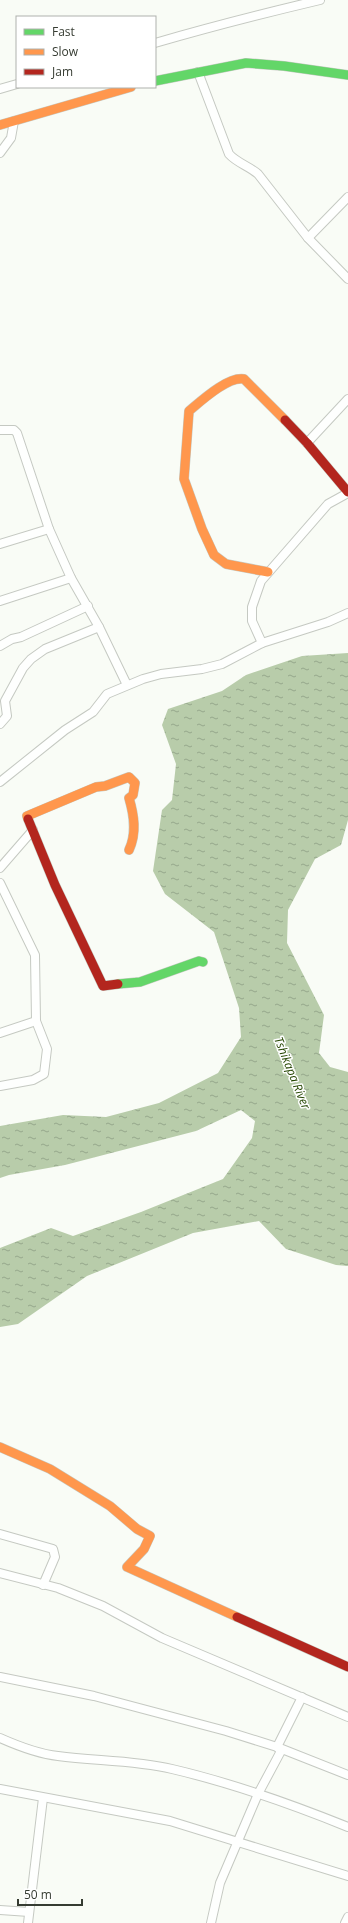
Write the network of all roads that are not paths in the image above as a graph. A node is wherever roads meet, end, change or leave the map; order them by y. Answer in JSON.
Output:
{"nodes":[{"id":1,"x":320,"y":0,"type":"edge"},
{"id":2,"x":156,"y":43,"type":"edge"},
{"id":3,"x":198,"y":72,"type":"junction"},
{"id":4,"x":348,"y":75,"type":"edge"},
{"id":5,"x":156,"y":81,"type":"edge"},
{"id":6,"x":16,"y":84,"type":"edge"},
{"id":7,"x":128,"y":88,"type":"edge"},
{"id":8,"x":0,"y":89,"type":"edge"},
{"id":9,"x":14,"y":121,"type":"junction"},
{"id":10,"x":0,"y":125,"type":"edge"},
{"id":11,"x":0,"y":153,"type":"edge"},
{"id":12,"x":348,"y":197,"type":"edge"},
{"id":13,"x":308,"y":238,"type":"junction"},
{"id":14,"x":348,"y":279,"type":"edge"},
{"id":15,"x":348,"y":399,"type":"edge"},
{"id":16,"x":0,"y":430,"type":"edge"},
{"id":17,"x":307,"y":443,"type":"junction"},
{"id":18,"x":348,"y":493,"type":"edge"},
{"id":19,"x":49,"y":529,"type":"junction"},
{"id":20,"x":0,"y":544,"type":"edge"},
{"id":21,"x":268,"y":572,"type":"junction"},
{"id":22,"x":71,"y":578,"type":"junction"},
{"id":23,"x":0,"y":601,"type":"edge"},
{"id":24,"x":88,"y":606,"type":"junction"},
{"id":25,"x":348,"y":613,"type":"edge"},
{"id":26,"x":99,"y":627,"type":"junction"},
{"id":27,"x":262,"y":643,"type":"junction"},
{"id":28,"x":0,"y":646,"type":"edge"},
{"id":29,"x":127,"y":685,"type":"junction"},
{"id":30,"x":0,"y":724,"type":"edge"},
{"id":31,"x":0,"y":782,"type":"edge"},
{"id":32,"x":32,"y":830,"type":"junction"},
{"id":33,"x":129,"y":850,"type":"dead end"},
{"id":34,"x":0,"y":868,"type":"edge"},
{"id":35,"x":0,"y":883,"type":"edge"},
{"id":36,"x":203,"y":962,"type":"dead end"},
{"id":37,"x":36,"y":1021,"type":"junction"},
{"id":38,"x":0,"y":1033,"type":"edge"},
{"id":39,"x":0,"y":1086,"type":"edge"},
{"id":40,"x":0,"y":1447,"type":"edge"},
{"id":41,"x":0,"y":1534,"type":"edge"},
{"id":42,"x":0,"y":1573,"type":"edge"},
{"id":43,"x":44,"y":1586,"type":"junction"},
{"id":44,"x":348,"y":1667,"type":"edge"},
{"id":45,"x":0,"y":1678,"type":"edge"},
{"id":46,"x":302,"y":1697,"type":"junction"},
{"id":47,"x":348,"y":1717,"type":"edge"},
{"id":48,"x":0,"y":1738,"type":"edge"},
{"id":49,"x":277,"y":1747,"type":"junction"},
{"id":50,"x":348,"y":1775,"type":"edge"},
{"id":51,"x":0,"y":1789,"type":"edge"},
{"id":52,"x":258,"y":1794,"type":"junction"},
{"id":53,"x":44,"y":1798,"type":"junction"},
{"id":54,"x":348,"y":1827,"type":"edge"},
{"id":55,"x":239,"y":1841,"type":"junction"},
{"id":56,"x":348,"y":1876,"type":"edge"},
{"id":57,"x":0,"y":1910,"type":"edge"},
{"id":58,"x":29,"y":1912,"type":"junction"},
{"id":59,"x":348,"y":1917,"type":"edge"},
{"id":60,"x":28,"y":1923,"type":"edge"},
{"id":61,"x":211,"y":1923,"type":"edge"},
{"id":62,"x":345,"y":1923,"type":"edge"}],
"edges":[{"from":1,"to":2,"type":"street"},
{"from":3,"to":4,"type":"main road"},
{"from":3,"to":5,"type":"main road"},
{"from":3,"to":13,"type":"street"},
{"from":6,"to":8,"type":"street"},
{"from":7,"to":9,"type":"main road"},
{"from":9,"to":10,"type":"main road"},
{"from":9,"to":11,"type":"street"},
{"from":12,"to":13,"type":"street"},
{"from":13,"to":14,"type":"street"},
{"from":15,"to":17,"type":"street"},
{"from":16,"to":19,"type":"street"},
{"from":17,"to":18,"type":"main road"},
{"from":17,"to":21,"type":"main road"},
{"from":18,"to":21,"type":"street"},
{"from":19,"to":20,"type":"street"},
{"from":19,"to":22,"type":"street"},
{"from":21,"to":27,"type":"street"},
{"from":22,"to":23,"type":"street"},
{"from":22,"to":24,"type":"street"},
{"from":24,"to":26,"type":"street"},
{"from":24,"to":28,"type":"street"},
{"from":25,"to":27,"type":"street"},
{"from":26,"to":29,"type":"street"},
{"from":26,"to":30,"type":"street"},
{"from":27,"to":29,"type":"street"},
{"from":29,"to":31,"type":"street"},
{"from":32,"to":33,"type":"main road"},
{"from":32,"to":34,"type":"street"},
{"from":32,"to":36,"type":"main road"},
{"from":35,"to":37,"type":"street"},
{"from":37,"to":38,"type":"street"},
{"from":37,"to":39,"type":"street"},
{"from":40,"to":44,"type":"main road"},
{"from":41,"to":43,"type":"street"},
{"from":42,"to":43,"type":"street"},
{"from":43,"to":46,"type":"street"},
{"from":45,"to":49,"type":"street"},
{"from":46,"to":47,"type":"street"},
{"from":46,"to":49,"type":"street"},
{"from":48,"to":52,"type":"street"},
{"from":49,"to":50,"type":"street"},
{"from":49,"to":52,"type":"street"},
{"from":51,"to":53,"type":"street"},
{"from":52,"to":54,"type":"street"},
{"from":52,"to":55,"type":"street"},
{"from":53,"to":55,"type":"street"},
{"from":53,"to":58,"type":"street"},
{"from":55,"to":56,"type":"street"},
{"from":55,"to":61,"type":"street"},
{"from":57,"to":58,"type":"street"},
{"from":58,"to":60,"type":"street"},
{"from":59,"to":62,"type":"street"}]}
